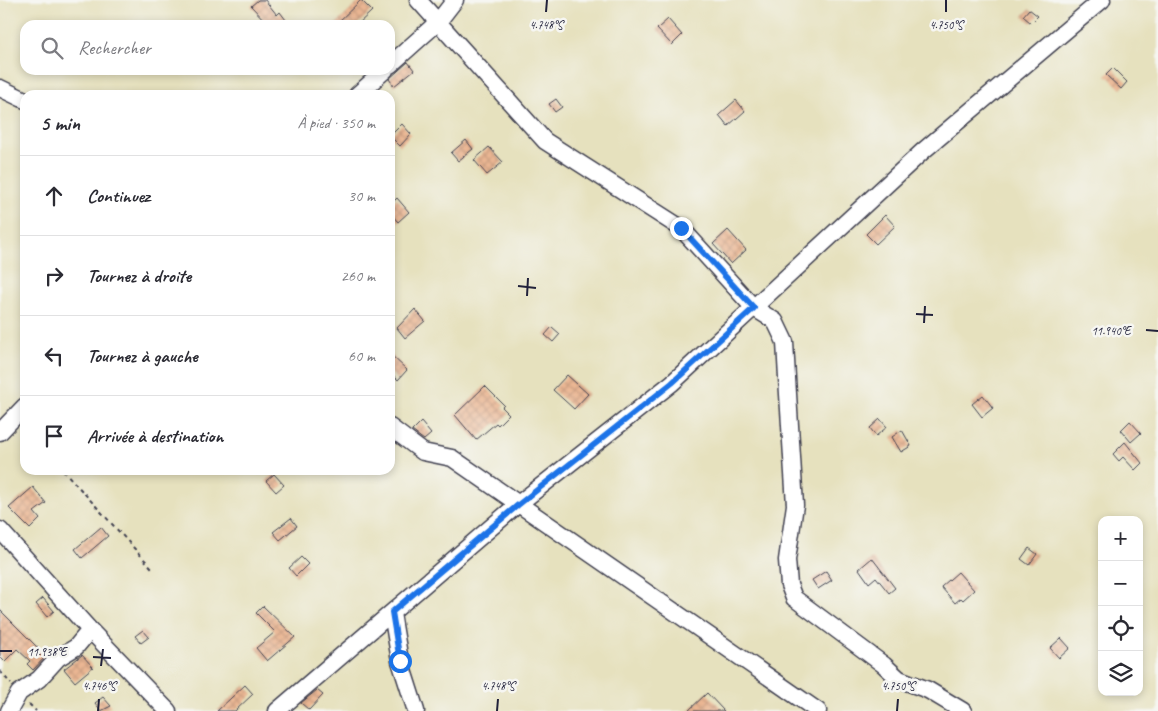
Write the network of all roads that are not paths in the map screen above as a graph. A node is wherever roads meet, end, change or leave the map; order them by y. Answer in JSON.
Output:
{"nodes":[{"id":1,"x":418,"y":0,"type":"edge"},
{"id":2,"x":455,"y":0,"type":"edge"},
{"id":3,"x":1102,"y":0,"type":"edge"},
{"id":4,"x":438,"y":22,"type":"junction"},
{"id":5,"x":395,"y":61,"type":"edge"},
{"id":6,"x":379,"y":75,"type":"edge"},
{"id":7,"x":0,"y":88,"type":"edge"},
{"id":8,"x":363,"y":90,"type":"edge"},
{"id":9,"x":20,"y":98,"type":"edge"},
{"id":10,"x":754,"y":308,"type":"junction"},
{"id":11,"x":20,"y":411,"type":"edge"},
{"id":12,"x":395,"y":430,"type":"edge"},
{"id":13,"x":0,"y":432,"type":"edge"},
{"id":14,"x":518,"y":505,"type":"junction"},
{"id":15,"x":0,"y":530,"type":"edge"},
{"id":16,"x":392,"y":612,"type":"junction"},
{"id":17,"x":90,"y":630,"type":"junction"},
{"id":18,"x":9,"y":711,"type":"edge"},
{"id":19,"x":168,"y":711,"type":"edge"},
{"id":20,"x":277,"y":711,"type":"edge"},
{"id":21,"x":416,"y":711,"type":"edge"},
{"id":22,"x":818,"y":711,"type":"edge"},
{"id":23,"x":963,"y":711,"type":"edge"}],
"edges":[{"from":1,"to":4,"type":"street"},
{"from":2,"to":4,"type":"street"},
{"from":3,"to":10,"type":"street"},
{"from":4,"to":5,"type":"street"},
{"from":4,"to":10,"type":"street"},
{"from":6,"to":8,"type":"street"},
{"from":7,"to":9,"type":"street"},
{"from":10,"to":14,"type":"street"},
{"from":10,"to":23,"type":"street"},
{"from":11,"to":13,"type":"street"},
{"from":12,"to":14,"type":"street"},
{"from":14,"to":16,"type":"street"},
{"from":14,"to":22,"type":"street"},
{"from":15,"to":17,"type":"street"},
{"from":16,"to":20,"type":"street"},
{"from":16,"to":21,"type":"street"},
{"from":17,"to":18,"type":"street"},
{"from":17,"to":19,"type":"street"}]}
